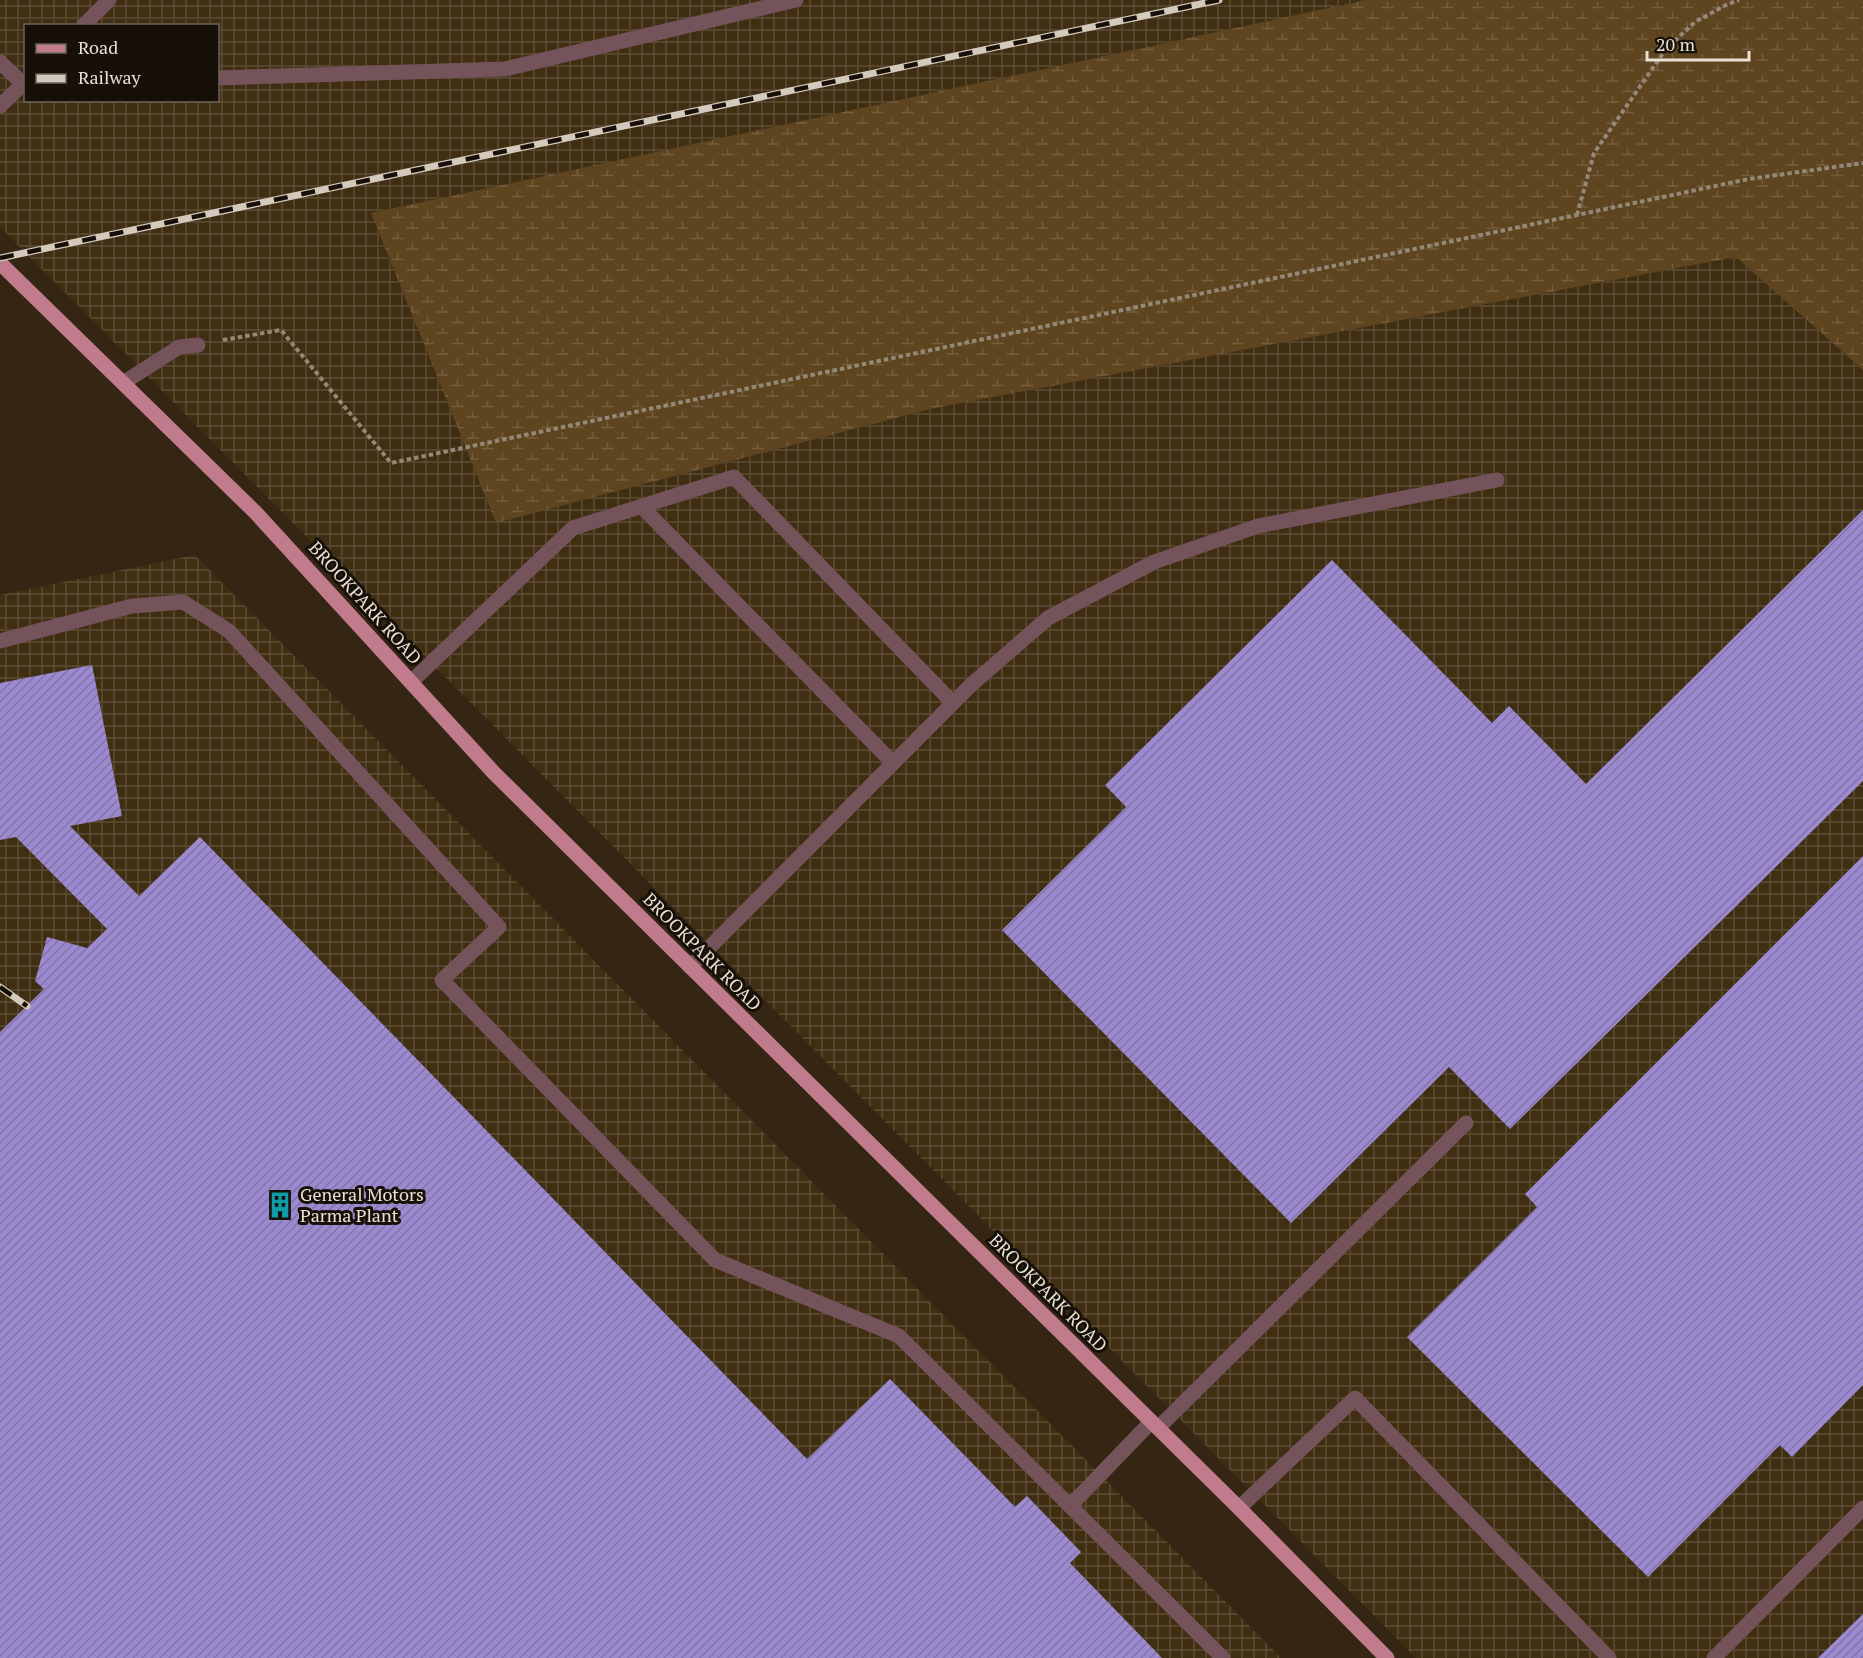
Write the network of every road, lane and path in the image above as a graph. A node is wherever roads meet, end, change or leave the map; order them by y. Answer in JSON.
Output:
{"nodes":[{"id":1,"x":109,"y":0,"type":"edge"},
{"id":2,"x":796,"y":0,"type":"edge"},
{"id":3,"x":1739,"y":0,"type":"edge"},
{"id":4,"x":85,"y":24,"type":"edge"},
{"id":5,"x":0,"y":62,"type":"edge"},
{"id":6,"x":219,"y":78,"type":"edge"},
{"id":7,"x":24,"y":82,"type":"edge"},
{"id":8,"x":24,"y":84,"type":"edge"},
{"id":9,"x":0,"y":106,"type":"edge"},
{"id":10,"x":1863,"y":163,"type":"edge"},
{"id":11,"x":1577,"y":215,"type":"junction"},
{"id":12,"x":0,"y":263,"type":"edge"},
{"id":13,"x":198,"y":345,"type":"joint"},
{"id":14,"x":123,"y":383,"type":"junction"},
{"id":15,"x":1497,"y":480,"type":"dead end"},
{"id":16,"x":642,"y":507,"type":"junction"},
{"id":17,"x":0,"y":641,"type":"edge"},
{"id":18,"x":411,"y":682,"type":"junction"},
{"id":19,"x":953,"y":704,"type":"junction"},
{"id":20,"x":893,"y":763,"type":"junction"},
{"id":21,"x":690,"y":967,"type":"junction"},
{"id":22,"x":1466,"y":1123,"type":"dead end"},
{"id":23,"x":1155,"y":1425,"type":"junction"},
{"id":24,"x":1070,"y":1506,"type":"junction"},
{"id":25,"x":1239,"y":1508,"type":"junction"},
{"id":26,"x":1863,"y":1508,"type":"edge"},
{"id":27,"x":1382,"y":1656,"type":"edge"},
{"id":28,"x":1223,"y":1658,"type":"edge"},
{"id":29,"x":1609,"y":1658,"type":"edge"},
{"id":30,"x":1714,"y":1658,"type":"edge"}],
"edges":[{"from":1,"to":4,"type":"lane"},
{"from":2,"to":6,"type":"lane"},
{"from":3,"to":11,"type":"path"},
{"from":5,"to":7,"type":"lane"},
{"from":8,"to":9,"type":"lane"},
{"from":10,"to":11,"type":"path"},
{"from":11,"to":13,"type":"path"},
{"from":12,"to":14,"type":"main road","name":"BROOKPARK ROAD"},
{"from":13,"to":14,"type":"lane"},
{"from":14,"to":18,"type":"main road","name":"BROOKPARK ROAD"},
{"from":15,"to":19,"type":"lane"},
{"from":16,"to":18,"type":"lane"},
{"from":16,"to":19,"type":"lane"},
{"from":16,"to":20,"type":"lane"},
{"from":17,"to":24,"type":"lane"},
{"from":18,"to":21,"type":"main road","name":"BROOKPARK ROAD"},
{"from":19,"to":20,"type":"lane"},
{"from":20,"to":21,"type":"lane"},
{"from":21,"to":23,"type":"main road","name":"BROOKPARK ROAD"},
{"from":22,"to":23,"type":"lane"},
{"from":23,"to":24,"type":"lane"},
{"from":23,"to":25,"type":"main road","name":"BROOKPARK ROAD"},
{"from":24,"to":28,"type":"lane"},
{"from":25,"to":27,"type":"main road","name":"BROOKPARK ROAD"},
{"from":25,"to":29,"type":"lane"},
{"from":26,"to":30,"type":"lane"}]}
